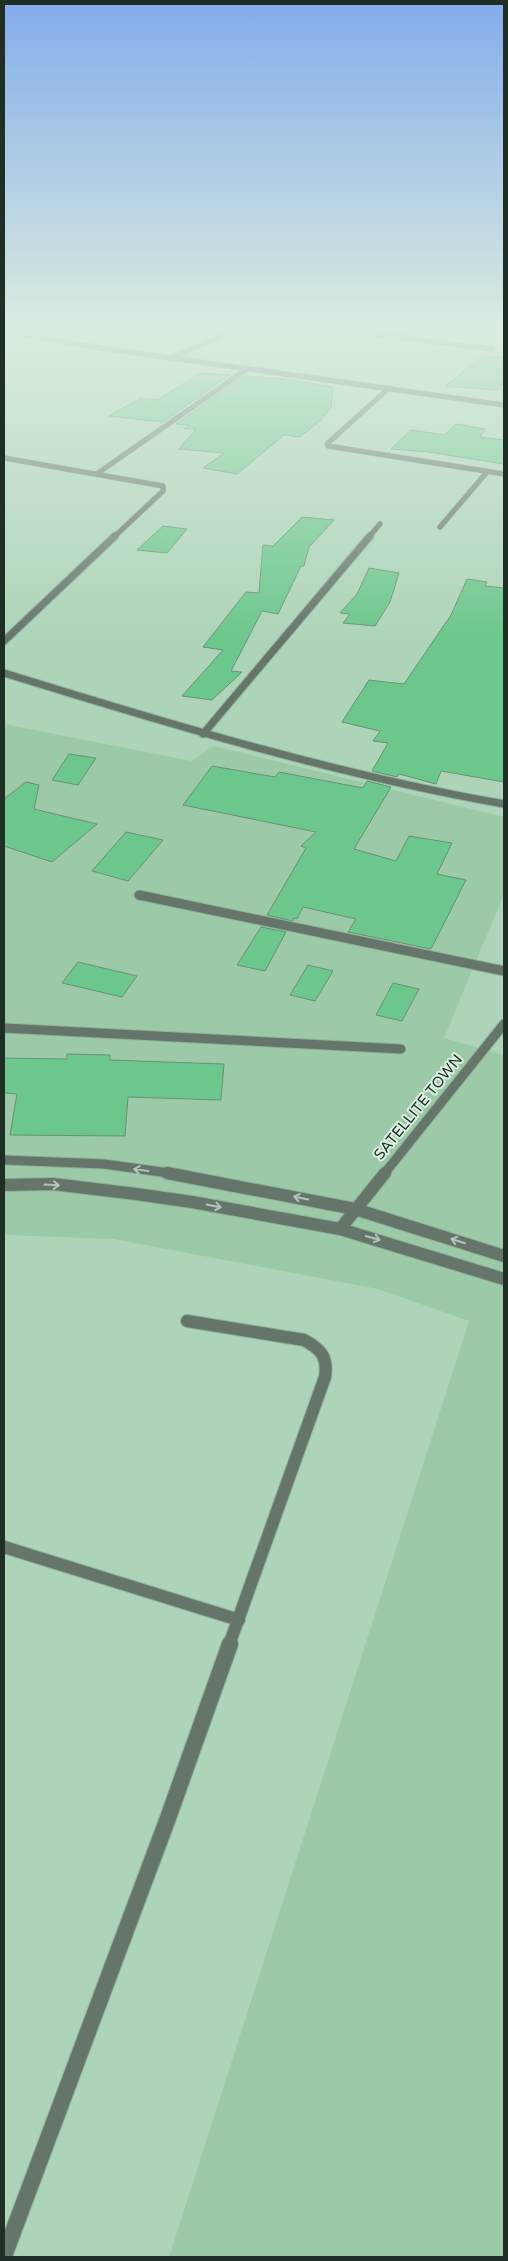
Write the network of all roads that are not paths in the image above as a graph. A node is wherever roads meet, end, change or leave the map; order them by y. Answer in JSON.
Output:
{"nodes":[{"id":1,"x":158,"y":432,"type":"edge"},
{"id":2,"x":341,"y":432,"type":"edge"},
{"id":3,"x":4,"y":458,"type":"edge"},
{"id":4,"x":486,"y":472,"type":"junction"},
{"id":5,"x":98,"y":474,"type":"junction"},
{"id":6,"x":504,"y":474,"type":"edge"},
{"id":7,"x":380,"y":524,"type":"dead end"},
{"id":8,"x":440,"y":526,"type":"dead end"},
{"id":9,"x":4,"y":641,"type":"edge"},
{"id":10,"x":4,"y":673,"type":"edge"},
{"id":11,"x":203,"y":734,"type":"junction"},
{"id":12,"x":504,"y":804,"type":"edge"},
{"id":13,"x":138,"y":895,"type":"dead end"},
{"id":14,"x":504,"y":971,"type":"edge"},
{"id":15,"x":504,"y":1024,"type":"edge"},
{"id":16,"x":4,"y":1028,"type":"edge"},
{"id":17,"x":401,"y":1049,"type":"dead end"},
{"id":18,"x":4,"y":1160,"type":"edge"},
{"id":19,"x":4,"y":1185,"type":"edge"},
{"id":20,"x":355,"y":1209,"type":"junction"},
{"id":21,"x":340,"y":1229,"type":"junction"},
{"id":22,"x":504,"y":1256,"type":"edge"},
{"id":23,"x":504,"y":1279,"type":"edge"},
{"id":24,"x":187,"y":1321,"type":"dead end"},
{"id":25,"x":4,"y":1547,"type":"edge"},
{"id":26,"x":239,"y":1620,"type":"junction"},
{"id":27,"x":4,"y":2256,"type":"edge"}],
"edges":[{"from":1,"to":5,"type":"street"},
{"from":2,"to":4,"type":"street"},
{"from":3,"to":5,"type":"street"},
{"from":4,"to":6,"type":"street"},
{"from":4,"to":8,"type":"street"},
{"from":5,"to":9,"type":"street"},
{"from":7,"to":11,"type":"street"},
{"from":10,"to":11,"type":"street"},
{"from":11,"to":12,"type":"street"},
{"from":13,"to":14,"type":"street"},
{"from":15,"to":20,"type":"street","name":"SATELLITE TOWN"},
{"from":16,"to":17,"type":"street"},
{"from":20,"to":18,"type":"street","one_way":true},
{"from":19,"to":21,"type":"street","one_way":true},
{"from":20,"to":21,"type":"street","name":"SATELLITE TOWN"},
{"from":22,"to":20,"type":"street","one_way":true},
{"from":21,"to":23,"type":"street","one_way":true},
{"from":24,"to":26,"type":"street"},
{"from":25,"to":26,"type":"street"},
{"from":26,"to":27,"type":"street"}]}
